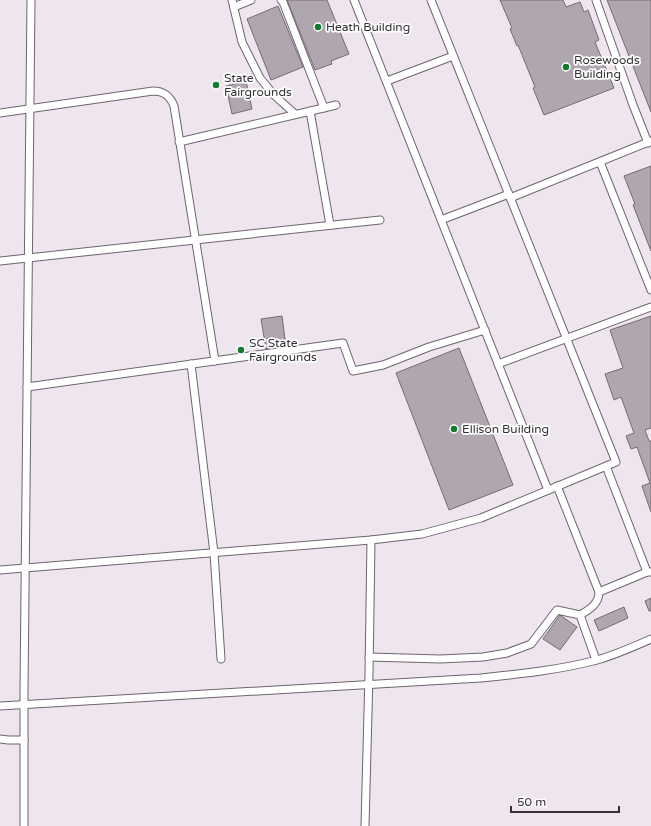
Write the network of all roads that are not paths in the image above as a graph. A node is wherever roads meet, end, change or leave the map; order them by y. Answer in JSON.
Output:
{"nodes":[{"id":1,"x":31,"y":0,"type":"edge"},
{"id":2,"x":251,"y":0,"type":"edge"},
{"id":3,"x":281,"y":0,"type":"edge"},
{"id":4,"x":354,"y":0,"type":"edge"},
{"id":5,"x":431,"y":0,"type":"edge"},
{"id":6,"x":596,"y":0,"type":"edge"},
{"id":7,"x":233,"y":4,"type":"edge"},
{"id":8,"x":453,"y":56,"type":"junction"},
{"id":9,"x":387,"y":81,"type":"junction"},
{"id":10,"x":336,"y":106,"type":"dead end"},
{"id":11,"x":324,"y":108,"type":"junction"},
{"id":12,"x":30,"y":109,"type":"junction"},
{"id":13,"x":310,"y":111,"type":"junction"},
{"id":14,"x":0,"y":113,"type":"edge"},
{"id":15,"x":295,"y":114,"type":"junction"},
{"id":16,"x":179,"y":142,"type":"junction"},
{"id":17,"x":649,"y":142,"type":"edge"},
{"id":18,"x":600,"y":162,"type":"junction"},
{"id":19,"x":509,"y":196,"type":"junction"},
{"id":20,"x":380,"y":220,"type":"dead end"},
{"id":21,"x":442,"y":220,"type":"junction"},
{"id":22,"x":330,"y":225,"type":"junction"},
{"id":23,"x":195,"y":240,"type":"junction"},
{"id":24,"x":28,"y":258,"type":"junction"},
{"id":25,"x":0,"y":261,"type":"edge"},
{"id":26,"x":651,"y":290,"type":"edge"},
{"id":27,"x":651,"y":307,"type":"edge"},
{"id":28,"x":485,"y":330,"type":"junction"},
{"id":29,"x":566,"y":339,"type":"junction"},
{"id":30,"x":215,"y":361,"type":"junction"},
{"id":31,"x":191,"y":364,"type":"junction"},
{"id":32,"x":498,"y":364,"type":"junction"},
{"id":33,"x":27,"y":387,"type":"junction"},
{"id":34,"x":606,"y":466,"type":"junction"},
{"id":35,"x":557,"y":486,"type":"junction"},
{"id":36,"x":548,"y":490,"type":"junction"},
{"id":37,"x":371,"y":540,"type":"junction"},
{"id":38,"x":214,"y":553,"type":"junction"},
{"id":39,"x":25,"y":568,"type":"junction"},
{"id":40,"x":0,"y":570,"type":"edge"},
{"id":41,"x":649,"y":572,"type":"edge"},
{"id":42,"x":599,"y":592,"type":"junction"},
{"id":43,"x":580,"y":615,"type":"junction"},
{"id":44,"x":651,"y":639,"type":"edge"},
{"id":45,"x":369,"y":657,"type":"junction"},
{"id":46,"x":221,"y":659,"type":"dead end"},
{"id":47,"x":596,"y":660,"type":"junction"},
{"id":48,"x":369,"y":684,"type":"junction"},
{"id":49,"x":24,"y":705,"type":"junction"},
{"id":50,"x":0,"y":706,"type":"edge"},
{"id":51,"x":0,"y":739,"type":"edge"},
{"id":52,"x":24,"y":740,"type":"junction"},
{"id":53,"x":24,"y":826,"type":"edge"},
{"id":54,"x":365,"y":826,"type":"edge"}],
"edges":[{"from":1,"to":12,"type":"lane"},
{"from":2,"to":7,"type":"lane"},
{"from":3,"to":11,"type":"lane"},
{"from":4,"to":9,"type":"lane"},
{"from":5,"to":8,"type":"lane"},
{"from":6,"to":17,"type":"lane"},
{"from":7,"to":15,"type":"lane"},
{"from":8,"to":9,"type":"lane"},
{"from":8,"to":19,"type":"lane"},
{"from":9,"to":21,"type":"lane"},
{"from":10,"to":11,"type":"lane"},
{"from":11,"to":13,"type":"lane"},
{"from":12,"to":14,"type":"lane"},
{"from":12,"to":16,"type":"lane"},
{"from":12,"to":24,"type":"lane"},
{"from":13,"to":15,"type":"lane"},
{"from":13,"to":22,"type":"lane"},
{"from":15,"to":16,"type":"lane"},
{"from":16,"to":23,"type":"lane"},
{"from":17,"to":18,"type":"lane"},
{"from":18,"to":19,"type":"lane"},
{"from":18,"to":26,"type":"lane"},
{"from":19,"to":21,"type":"lane"},
{"from":19,"to":29,"type":"lane"},
{"from":20,"to":22,"type":"lane"},
{"from":21,"to":28,"type":"lane"},
{"from":22,"to":23,"type":"lane"},
{"from":23,"to":24,"type":"lane"},
{"from":23,"to":30,"type":"lane"},
{"from":24,"to":25,"type":"lane"},
{"from":24,"to":33,"type":"lane"},
{"from":27,"to":29,"type":"lane"},
{"from":28,"to":30,"type":"lane"},
{"from":28,"to":32,"type":"lane"},
{"from":29,"to":32,"type":"lane"},
{"from":29,"to":34,"type":"lane"},
{"from":30,"to":31,"type":"lane"},
{"from":31,"to":33,"type":"lane"},
{"from":31,"to":38,"type":"lane"},
{"from":32,"to":36,"type":"lane"},
{"from":33,"to":39,"type":"lane"},
{"from":34,"to":35,"type":"lane"},
{"from":34,"to":41,"type":"lane"},
{"from":35,"to":36,"type":"lane"},
{"from":35,"to":42,"type":"lane"},
{"from":36,"to":37,"type":"lane"},
{"from":37,"to":38,"type":"lane"},
{"from":37,"to":45,"type":"lane"},
{"from":38,"to":39,"type":"lane"},
{"from":38,"to":46,"type":"lane"},
{"from":39,"to":40,"type":"lane"},
{"from":39,"to":49,"type":"lane"},
{"from":41,"to":42,"type":"lane"},
{"from":42,"to":43,"type":"lane"},
{"from":43,"to":45,"type":"lane"},
{"from":43,"to":47,"type":"lane"},
{"from":44,"to":47,"type":"lane"},
{"from":45,"to":48,"type":"lane"},
{"from":47,"to":48,"type":"lane"},
{"from":48,"to":49,"type":"lane"},
{"from":48,"to":54,"type":"lane"},
{"from":49,"to":50,"type":"lane"},
{"from":49,"to":52,"type":"lane"},
{"from":51,"to":52,"type":"lane"},
{"from":52,"to":53,"type":"lane"}]}
